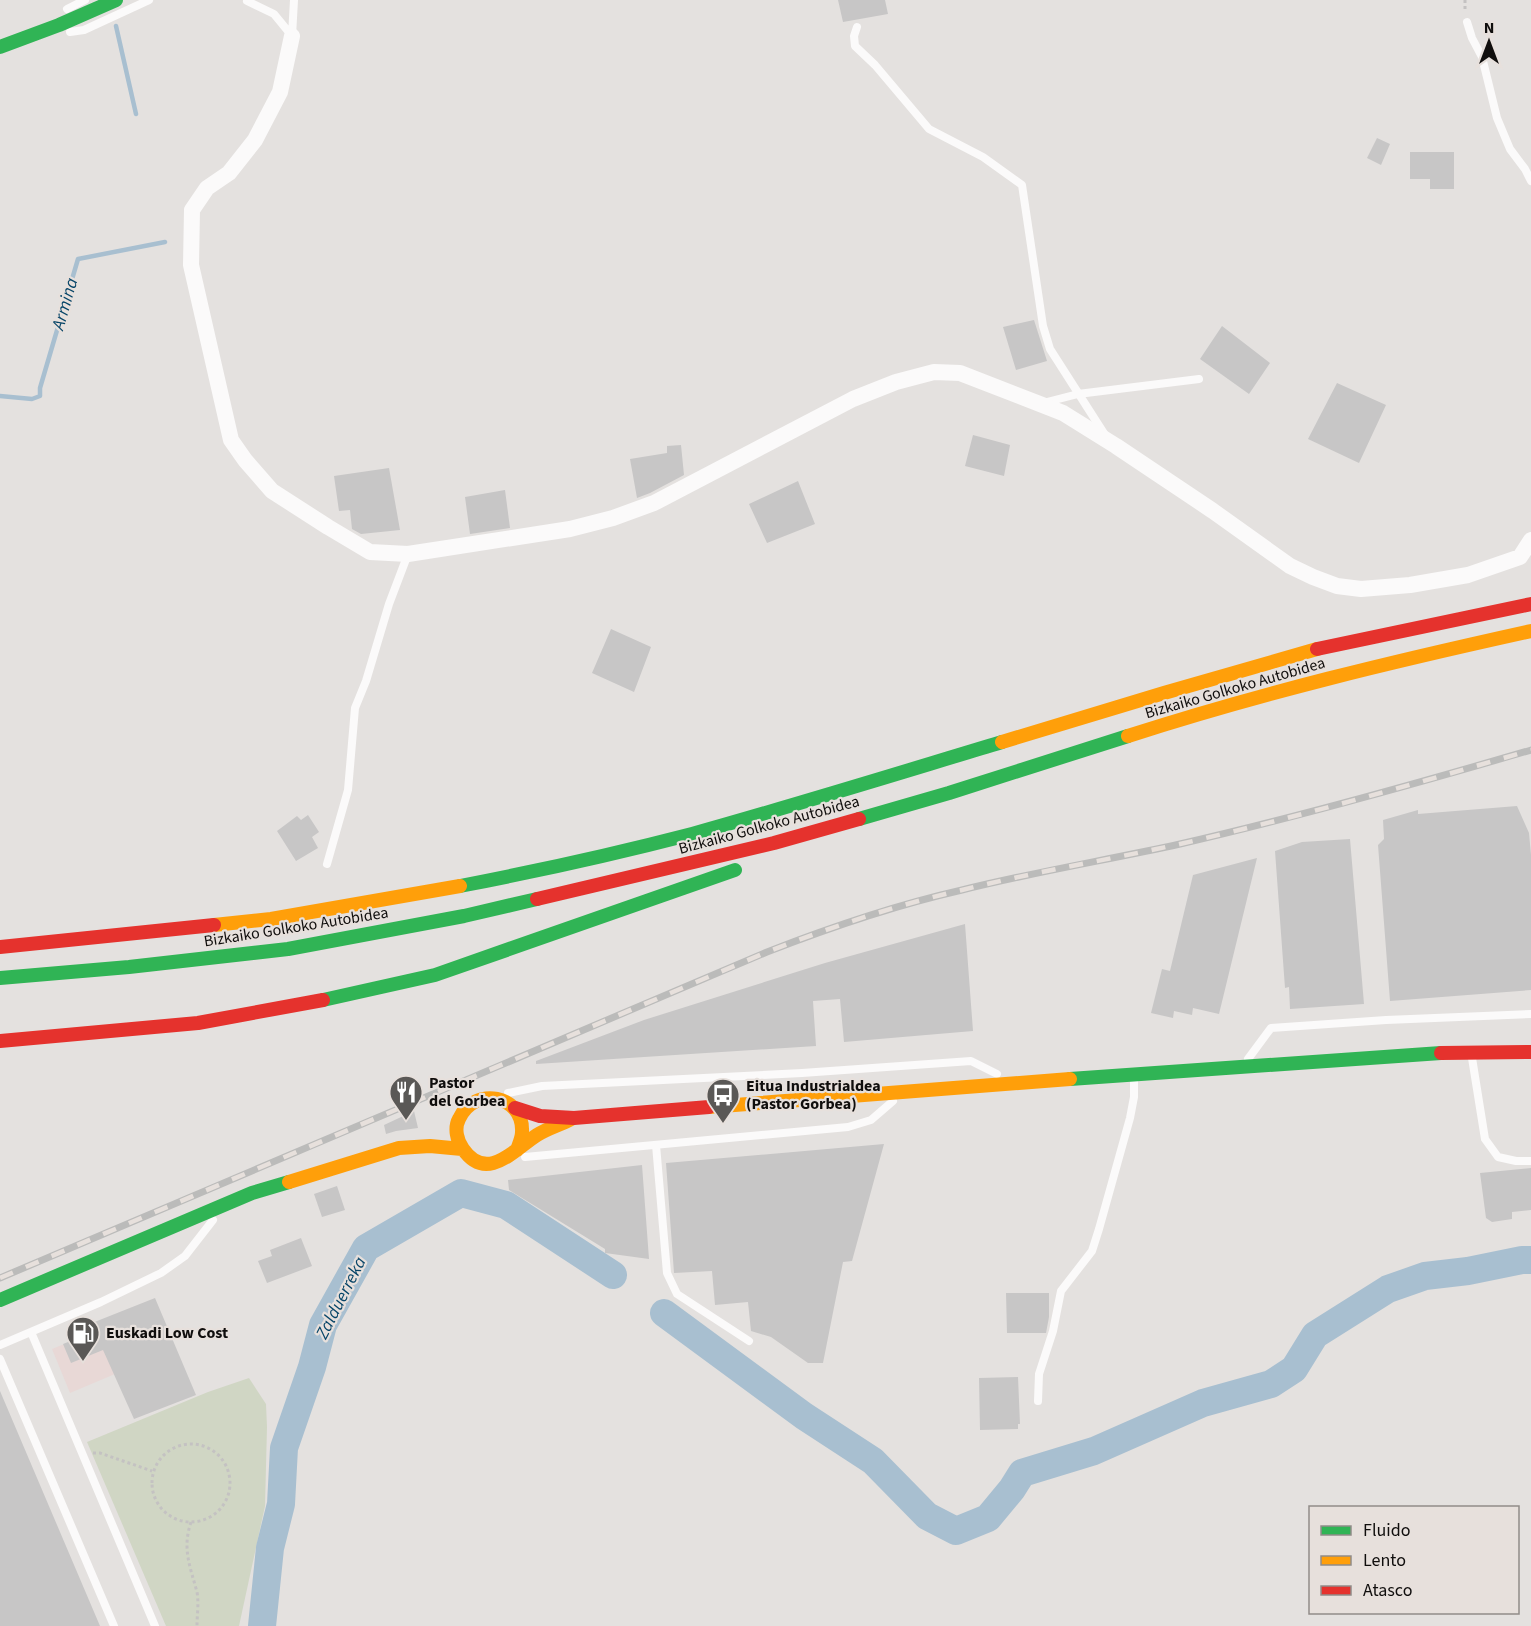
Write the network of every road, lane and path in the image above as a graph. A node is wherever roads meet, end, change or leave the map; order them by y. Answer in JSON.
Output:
{"nodes":[{"id":1,"x":85,"y":0,"type":"edge"},
{"id":2,"x":116,"y":0,"type":"edge"},
{"id":3,"x":149,"y":0,"type":"edge"},
{"id":4,"x":246,"y":0,"type":"edge"},
{"id":5,"x":294,"y":0,"type":"edge"},
{"id":6,"x":60,"y":12,"type":"dead end"},
{"id":7,"x":1467,"y":22,"type":"dead end"},
{"id":8,"x":857,"y":27,"type":"dead end"},
{"id":9,"x":292,"y":36,"type":"junction"},
{"id":10,"x":25,"y":39,"type":"junction"},
{"id":11,"x":0,"y":47,"type":"edge"},
{"id":12,"x":1531,"y":181,"type":"edge"},
{"id":13,"x":1199,"y":379,"type":"dead end"},
{"id":14,"x":1078,"y":394,"type":"junction"},
{"id":15,"x":1040,"y":404,"type":"junction"},
{"id":16,"x":1110,"y":443,"type":"junction"},
{"id":17,"x":1531,"y":540,"type":"edge"},
{"id":18,"x":408,"y":554,"type":"junction"},
{"id":19,"x":1531,"y":604,"type":"edge"},
{"id":20,"x":1531,"y":631,"type":"edge"},
{"id":21,"x":949,"y":793,"type":"junction"},
{"id":22,"x":327,"y":864,"type":"dead end"},
{"id":23,"x":60,"y":928,"type":"dead end"},
{"id":24,"x":134,"y":934,"type":"junction"},
{"id":25,"x":0,"y":947,"type":"edge"},
{"id":26,"x":0,"y":978,"type":"edge"},
{"id":27,"x":1531,"y":1014,"type":"edge"},
{"id":28,"x":0,"y":1041,"type":"edge"},
{"id":29,"x":1471,"y":1052,"type":"junction"},
{"id":30,"x":1531,"y":1052,"type":"edge"},
{"id":31,"x":1242,"y":1066,"type":"junction"},
{"id":32,"x":1135,"y":1074,"type":"junction"},
{"id":33,"x":1013,"y":1083,"type":"junction"},
{"id":34,"x":904,"y":1091,"type":"junction"},
{"id":35,"x":490,"y":1097,"type":"junction"},
{"id":36,"x":515,"y":1108,"type":"junction"},
{"id":37,"x":460,"y":1115,"type":"junction"},
{"id":38,"x":574,"y":1118,"type":"junction"},
{"id":39,"x":415,"y":1145,"type":"junction"},
{"id":40,"x":656,"y":1145,"type":"junction"},
{"id":41,"x":462,"y":1149,"type":"junction"},
{"id":42,"x":512,"y":1154,"type":"junction"},
{"id":43,"x":1531,"y":1161,"type":"edge"},
{"id":44,"x":226,"y":1204,"type":"junction"},
{"id":45,"x":0,"y":1300,"type":"edge"},
{"id":46,"x":31,"y":1332,"type":"junction"},
{"id":47,"x":748,"y":1341,"type":"dead end"},
{"id":48,"x":0,"y":1345,"type":"edge"},
{"id":49,"x":0,"y":1359,"type":"edge"},
{"id":50,"x":1038,"y":1401,"type":"dead end"},
{"id":51,"x":82,"y":1453,"type":"junction"},
{"id":52,"x":153,"y":1472,"type":"junction"},
{"id":53,"x":191,"y":1522,"type":"junction"},
{"id":54,"x":114,"y":1626,"type":"edge"},
{"id":55,"x":155,"y":1626,"type":"edge"},
{"id":56,"x":197,"y":1626,"type":"edge"}],
"edges":[{"from":1,"to":6,"type":"lane"},
{"from":2,"to":10,"type":"main road"},
{"from":3,"to":10,"type":"lane"},
{"from":4,"to":9,"type":"lane"},
{"from":5,"to":9,"type":"lane"},
{"from":7,"to":12,"type":"lane"},
{"from":8,"to":14,"type":"lane"},
{"from":9,"to":18,"type":"street"},
{"from":10,"to":11,"type":"main road"},
{"from":13,"to":14,"type":"lane"},
{"from":14,"to":15,"type":"lane"},
{"from":14,"to":16,"type":"lane"},
{"from":15,"to":16,"type":"street"},
{"from":15,"to":18,"type":"street"},
{"from":16,"to":17,"type":"street"},
{"from":18,"to":22,"type":"lane"},
{"from":19,"to":24,"type":"main road","name":"Bizkaiko Golkoko Autobidea"},
{"from":20,"to":21,"type":"main road","name":"Bizkaiko Golkoko Autobidea"},
{"from":21,"to":26,"type":"main road","name":"Bizkaiko Golkoko Autobidea"},
{"from":21,"to":28,"type":"main road"},
{"from":23,"to":24,"type":"main road"},
{"from":24,"to":25,"type":"main road","name":"Bizkaiko Golkoko Autobidea"},
{"from":27,"to":31,"type":"lane"},
{"from":29,"to":30,"type":"main road"},
{"from":29,"to":31,"type":"main road"},
{"from":29,"to":43,"type":"lane"},
{"from":31,"to":32,"type":"main road"},
{"from":32,"to":33,"type":"main road"},
{"from":32,"to":50,"type":"lane"},
{"from":33,"to":34,"type":"main road"},
{"from":33,"to":35,"type":"lane"},
{"from":34,"to":38,"type":"main road"},
{"from":34,"to":40,"type":"lane"},
{"from":35,"to":36,"type":"main road"},
{"from":35,"to":37,"type":"main road"},
{"from":36,"to":38,"type":"main road"},
{"from":36,"to":42,"type":"main road"},
{"from":37,"to":39,"type":"main road"},
{"from":37,"to":41,"type":"main road"},
{"from":38,"to":42,"type":"main road"},
{"from":39,"to":41,"type":"main road"},
{"from":39,"to":44,"type":"main road"},
{"from":40,"to":42,"type":"lane"},
{"from":40,"to":47,"type":"lane"},
{"from":41,"to":42,"type":"main road"},
{"from":44,"to":45,"type":"main road"},
{"from":44,"to":46,"type":"lane"},
{"from":46,"to":48,"type":"lane"},
{"from":46,"to":51,"type":"lane"},
{"from":49,"to":54,"type":"lane"},
{"from":51,"to":52,"type":"path"},
{"from":51,"to":55,"type":"lane"},
{"from":52,"to":53,"type":"path"},
{"from":52,"to":53,"type":"path"},
{"from":53,"to":56,"type":"path"}]}
